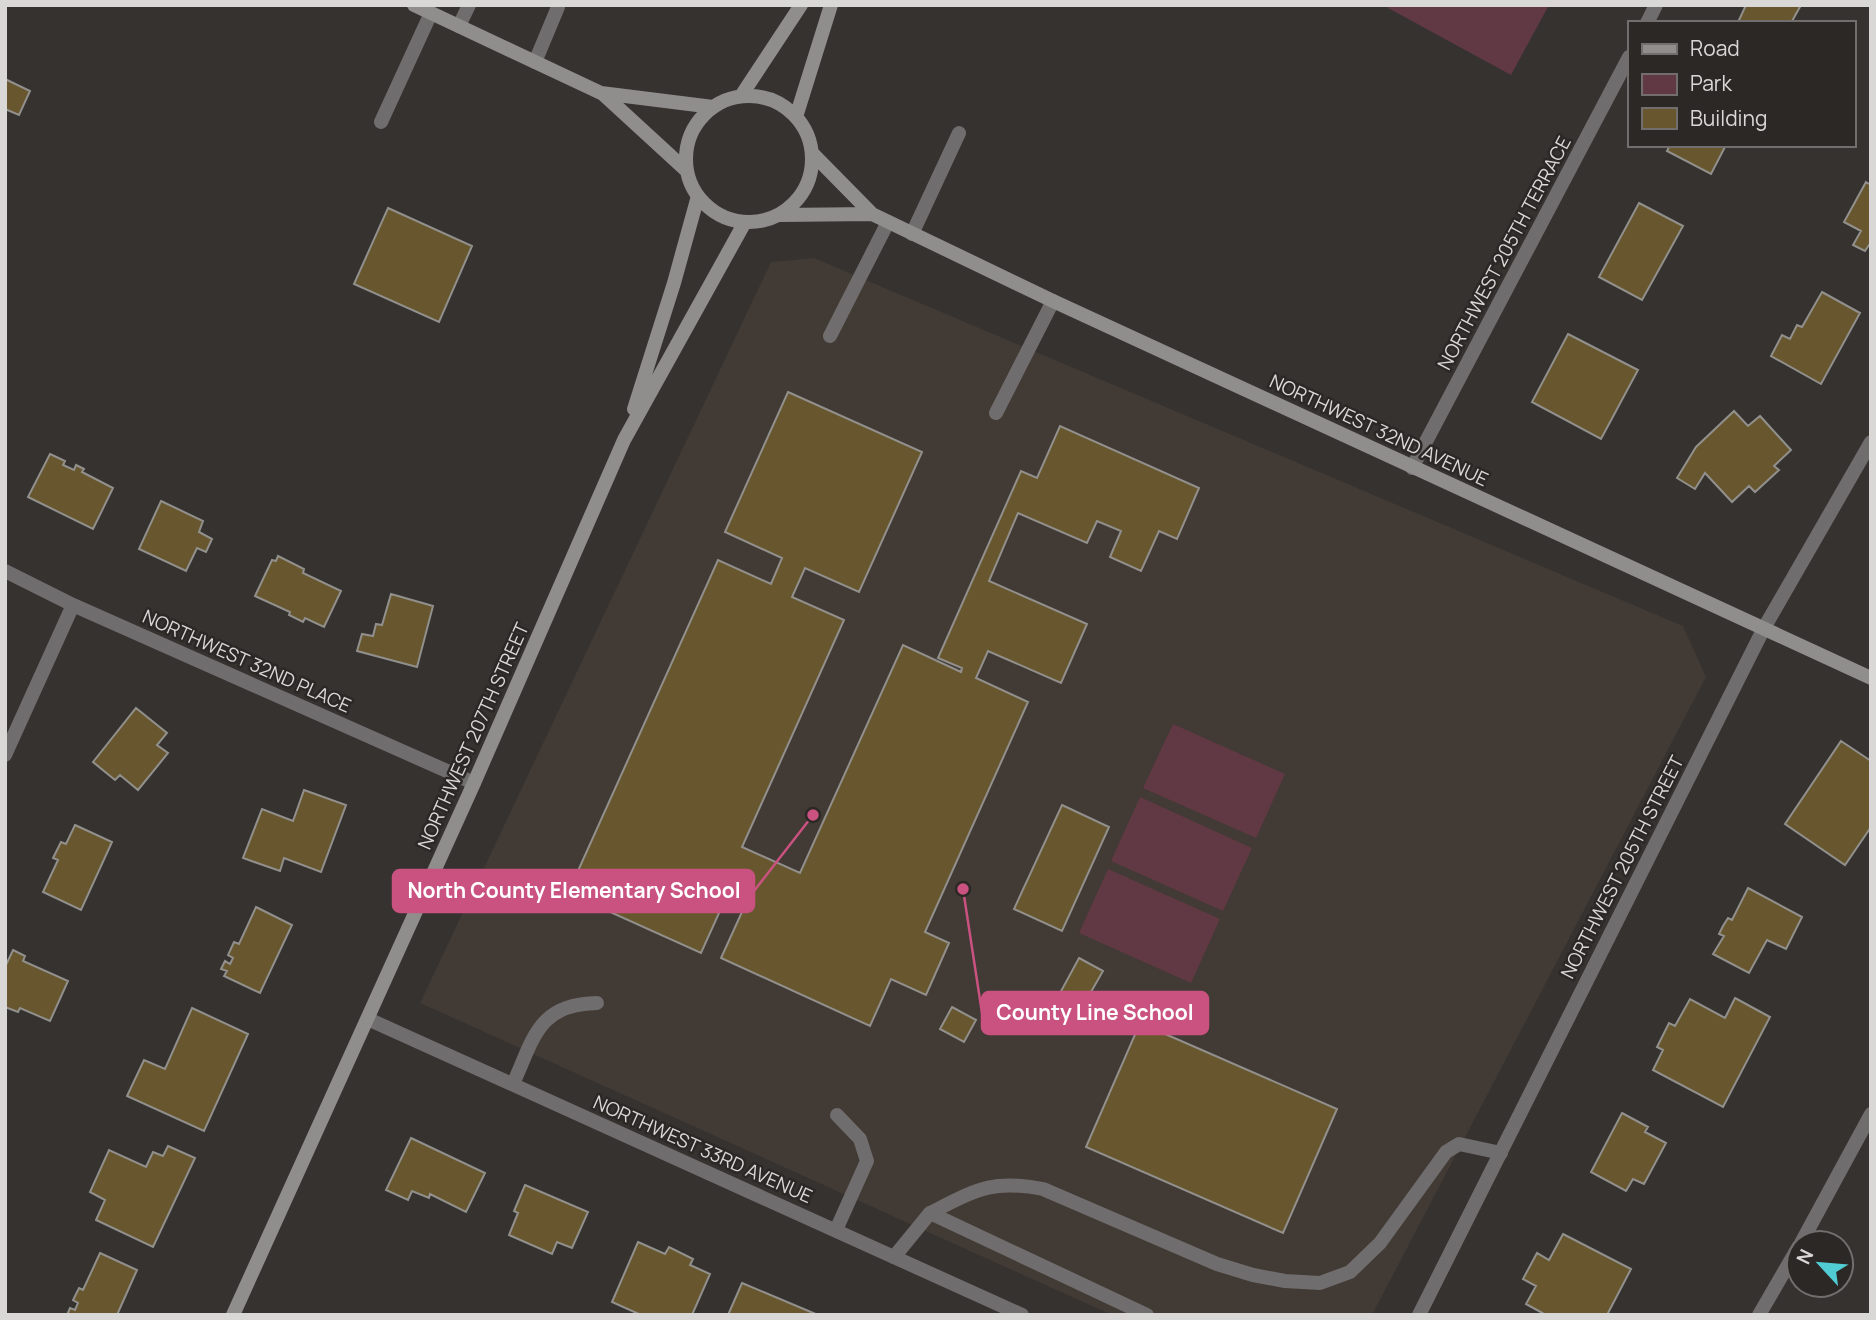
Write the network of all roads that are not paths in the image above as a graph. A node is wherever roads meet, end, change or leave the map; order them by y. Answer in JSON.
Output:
{"nodes":[{"id":1,"x":414,"y":5,"type":"edge"},
{"id":2,"x":469,"y":5,"type":"edge"},
{"id":3,"x":801,"y":5,"type":"edge"},
{"id":4,"x":831,"y":5,"type":"edge"},
{"id":5,"x":1656,"y":5,"type":"edge"},
{"id":6,"x":558,"y":7,"type":"edge"},
{"id":7,"x":430,"y":13,"type":"junction"},
{"id":8,"x":1648,"y":21,"type":"edge"},
{"id":9,"x":459,"y":26,"type":"junction"},
{"id":10,"x":1628,"y":59,"type":"edge"},
{"id":11,"x":535,"y":62,"type":"junction"},
{"id":12,"x":601,"y":93,"type":"junction"},
{"id":13,"x":741,"y":96,"type":"junction"},
{"id":14,"x":713,"y":107,"type":"junction"},
{"id":15,"x":796,"y":117,"type":"junction"},
{"id":16,"x":381,"y":122,"type":"dead end"},
{"id":17,"x":959,"y":133,"type":"dead end"},
{"id":18,"x":812,"y":153,"type":"junction"},
{"id":19,"x":687,"y":171,"type":"junction"},
{"id":20,"x":698,"y":196,"type":"junction"},
{"id":21,"x":780,"y":215,"type":"junction"},
{"id":22,"x":872,"y":215,"type":"junction"},
{"id":23,"x":745,"y":222,"type":"junction"},
{"id":24,"x":888,"y":222,"type":"junction"},
{"id":25,"x":912,"y":234,"type":"junction"},
{"id":26,"x":1053,"y":301,"type":"junction"},
{"id":27,"x":830,"y":336,"type":"dead end"},
{"id":28,"x":996,"y":413,"type":"dead end"},
{"id":29,"x":624,"y":440,"type":"junction"},
{"id":30,"x":1871,"y":442,"type":"edge"},
{"id":31,"x":1412,"y":468,"type":"junction"},
{"id":32,"x":5,"y":571,"type":"edge"},
{"id":33,"x":73,"y":605,"type":"junction"},
{"id":34,"x":1764,"y":628,"type":"junction"},
{"id":35,"x":1871,"y":678,"type":"edge"},
{"id":36,"x":5,"y":755,"type":"edge"},
{"id":37,"x":474,"y":783,"type":"junction"},
{"id":38,"x":597,"y":1003,"type":"dead end"},
{"id":39,"x":368,"y":1019,"type":"junction"},
{"id":40,"x":513,"y":1084,"type":"junction"},
{"id":41,"x":1871,"y":1114,"type":"edge"},
{"id":42,"x":837,"y":1115,"type":"dead end"},
{"id":43,"x":1501,"y":1153,"type":"junction"},
{"id":44,"x":930,"y":1213,"type":"junction"},
{"id":45,"x":1809,"y":1229,"type":"edge"},
{"id":46,"x":836,"y":1230,"type":"junction"},
{"id":47,"x":894,"y":1257,"type":"junction"},
{"id":48,"x":1785,"y":1271,"type":"edge"},
{"id":49,"x":233,"y":1315,"type":"edge"},
{"id":50,"x":1022,"y":1315,"type":"edge"},
{"id":51,"x":1147,"y":1315,"type":"edge"},
{"id":52,"x":1419,"y":1315,"type":"edge"},
{"id":53,"x":1759,"y":1315,"type":"edge"}],
"edges":[{"from":1,"to":7,"type":"street"},
{"from":2,"to":9,"type":"street"},
{"from":3,"to":13,"type":"street"},
{"from":4,"to":15,"type":"street"},
{"from":5,"to":8,"type":"street"},
{"from":6,"to":11,"type":"street"},
{"from":7,"to":9,"type":"street"},
{"from":7,"to":16,"type":"street"},
{"from":9,"to":11,"type":"street"},
{"from":10,"to":31,"type":"street","name":"NORTHWEST 205TH TERRACE"},
{"from":11,"to":12,"type":"street"},
{"from":12,"to":14,"type":"street"},
{"from":12,"to":19,"type":"street"},
{"from":13,"to":14,"type":"street"},
{"from":13,"to":15,"type":"street"},
{"from":14,"to":19,"type":"street"},
{"from":15,"to":18,"type":"street"},
{"from":17,"to":25,"type":"street"},
{"from":18,"to":21,"type":"street"},
{"from":18,"to":22,"type":"street","name":"NORTHWEST 32ND AVENUE"},
{"from":19,"to":20,"type":"street"},
{"from":20,"to":23,"type":"street"},
{"from":20,"to":29,"type":"street","name":"NORTHWEST 207TH STREET"},
{"from":21,"to":22,"type":"street","name":"NORTHWEST 32ND AVENUE"},
{"from":21,"to":23,"type":"street"},
{"from":22,"to":24,"type":"street","name":"NORTHWEST 32ND AVENUE"},
{"from":23,"to":29,"type":"street","name":"NORTHWEST 207TH STREET"},
{"from":24,"to":25,"type":"street","name":"NORTHWEST 32ND AVENUE"},
{"from":24,"to":27,"type":"street"},
{"from":25,"to":26,"type":"street","name":"NORTHWEST 32ND AVENUE"},
{"from":26,"to":28,"type":"street"},
{"from":26,"to":31,"type":"street","name":"NORTHWEST 32ND AVENUE"},
{"from":29,"to":37,"type":"street","name":"NORTHWEST 207TH STREET"},
{"from":30,"to":34,"type":"street","name":"NORTHWEST 205TH STREET"},
{"from":31,"to":34,"type":"street","name":"NORTHWEST 32ND AVENUE"},
{"from":32,"to":33,"type":"street","name":"NORTHWEST 32ND PLACE"},
{"from":33,"to":36,"type":"street"},
{"from":33,"to":37,"type":"street","name":"NORTHWEST 32ND PLACE"},
{"from":34,"to":35,"type":"street","name":"NORTHWEST 32ND AVENUE"},
{"from":34,"to":43,"type":"street","name":"NORTHWEST 205TH STREET"},
{"from":37,"to":39,"type":"street","name":"NORTHWEST 207TH STREET"},
{"from":38,"to":40,"type":"street"},
{"from":39,"to":40,"type":"street","name":"NORTHWEST 33RD AVENUE"},
{"from":39,"to":49,"type":"street","name":"NORTHWEST 207TH STREET"},
{"from":40,"to":46,"type":"street","name":"NORTHWEST 33RD AVENUE"},
{"from":41,"to":45,"type":"street"},
{"from":42,"to":46,"type":"street"},
{"from":43,"to":44,"type":"street"},
{"from":43,"to":52,"type":"street","name":"NORTHWEST 205TH STREET"},
{"from":44,"to":47,"type":"street"},
{"from":44,"to":51,"type":"street"},
{"from":46,"to":47,"type":"street","name":"NORTHWEST 33RD AVENUE"},
{"from":47,"to":50,"type":"street","name":"NORTHWEST 33RD AVENUE"},
{"from":48,"to":53,"type":"street"}]}
